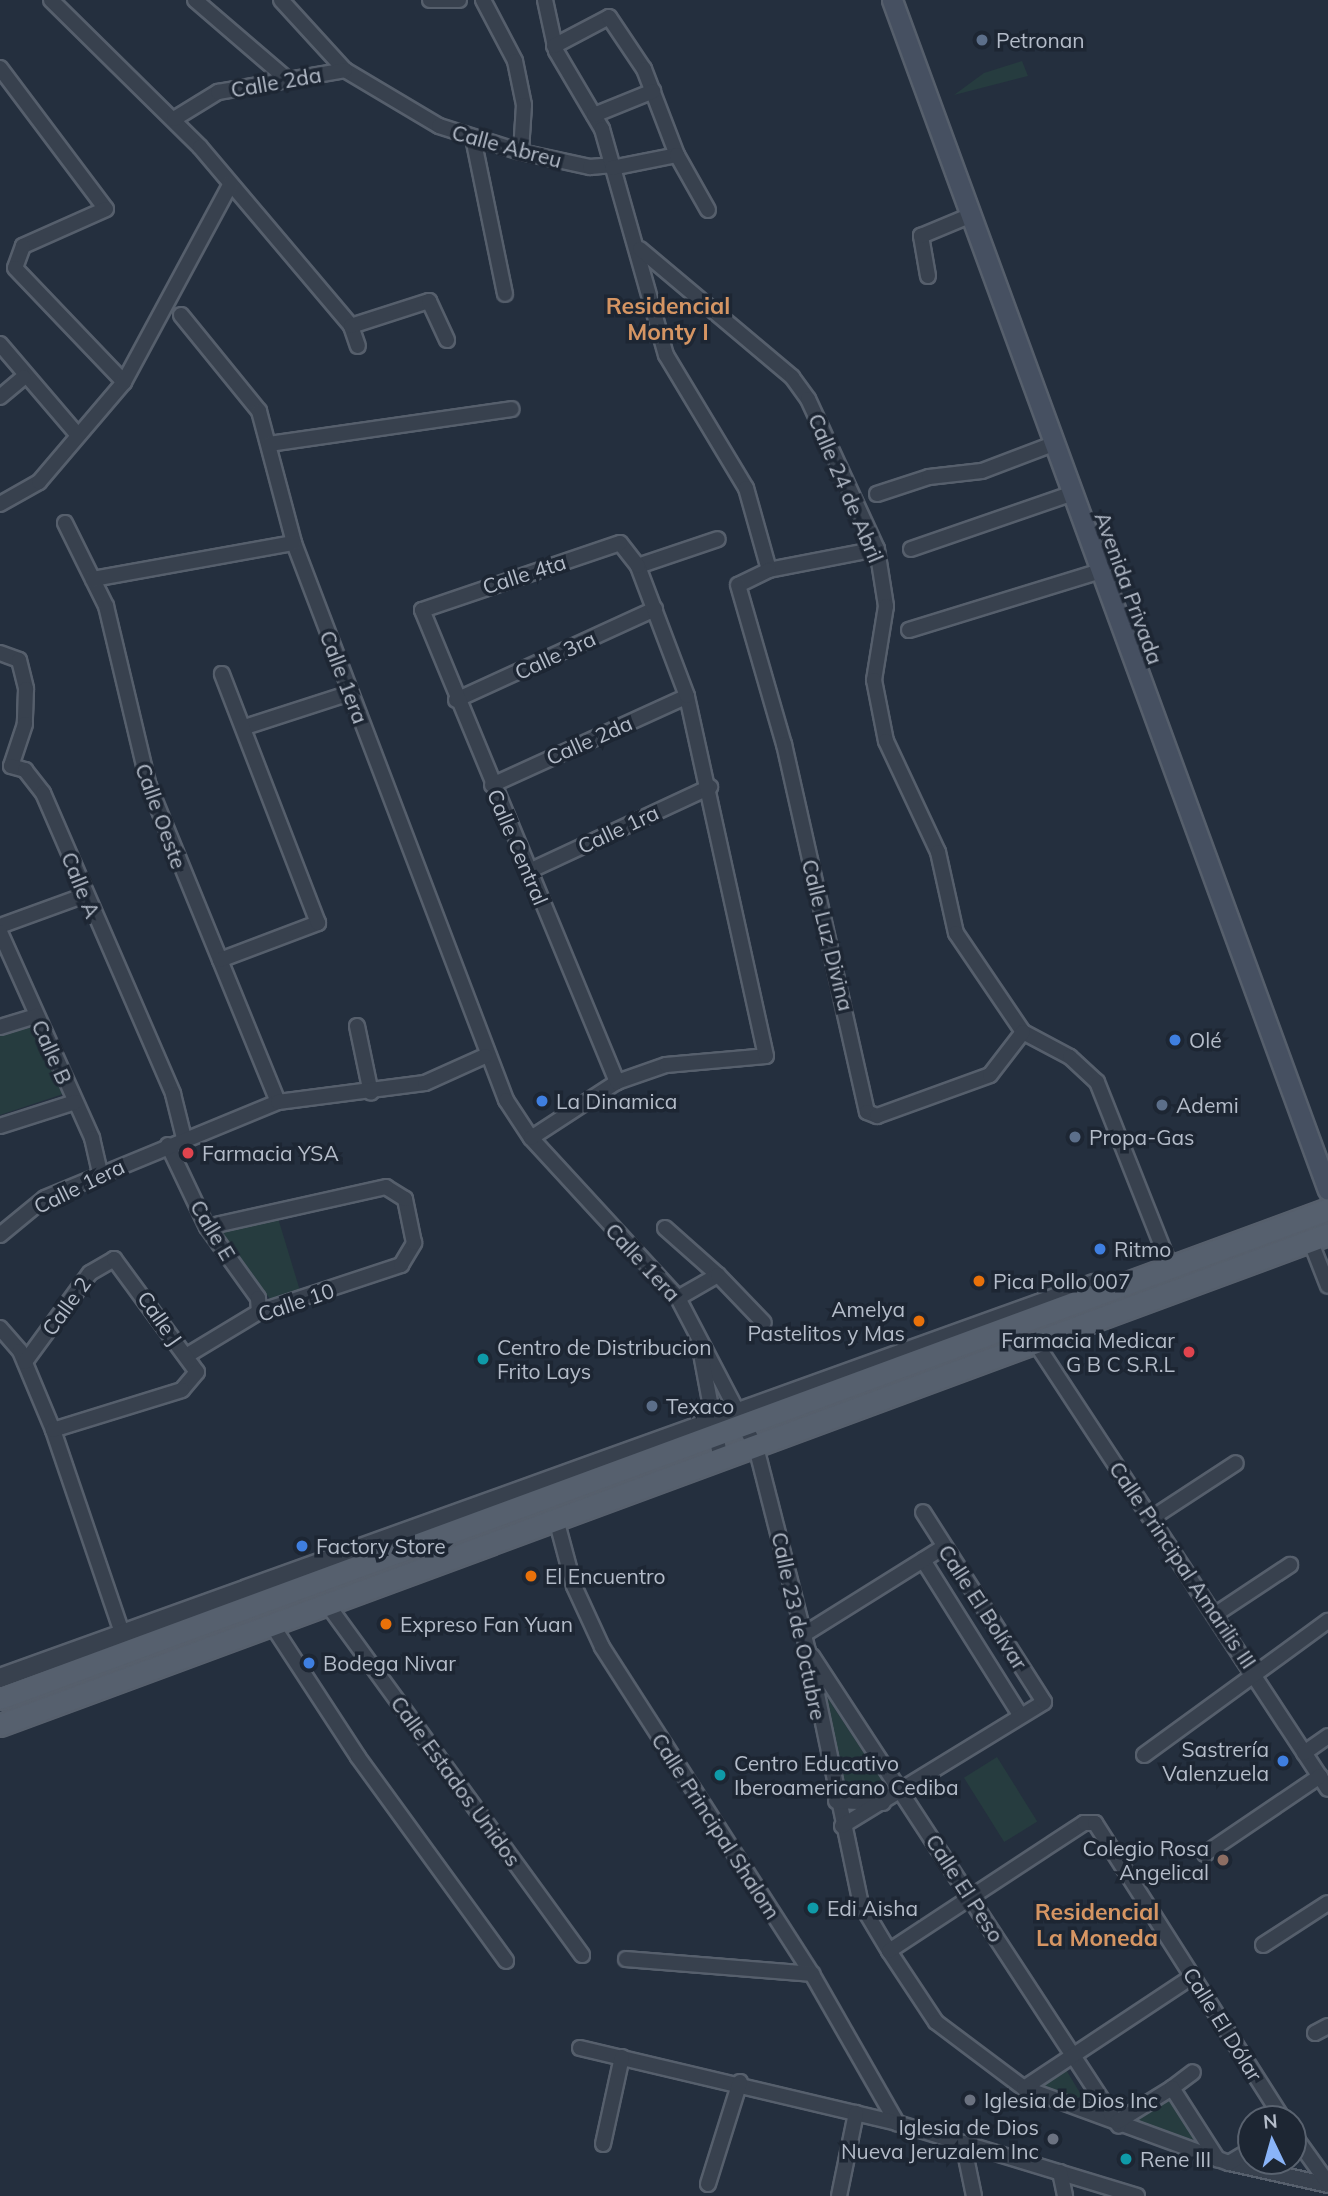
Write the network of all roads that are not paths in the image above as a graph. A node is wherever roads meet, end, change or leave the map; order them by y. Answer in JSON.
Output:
{"nodes":[{"id":1,"x":51,"y":0,"type":"edge"},
{"id":2,"x":195,"y":0,"type":"edge"},
{"id":3,"x":282,"y":0,"type":"edge"},
{"id":4,"x":430,"y":0,"type":"edge"},
{"id":5,"x":459,"y":0,"type":"edge"},
{"id":6,"x":483,"y":0,"type":"edge"},
{"id":7,"x":545,"y":0,"type":"edge"},
{"id":8,"x":892,"y":0,"type":"edge"},
{"id":9,"x":555,"y":46,"type":"junction"},
{"id":10,"x":0,"y":68,"type":"edge"},
{"id":11,"x":345,"y":70,"type":"junction"},
{"id":12,"x":287,"y":79,"type":"junction"},
{"id":13,"x":653,"y":91,"type":"junction"},
{"id":14,"x":594,"y":115,"type":"junction"},
{"id":15,"x":174,"y":119,"type":"junction"},
{"id":16,"x":473,"y":138,"type":"junction"},
{"id":17,"x":521,"y":152,"type":"junction"},
{"id":18,"x":677,"y":155,"type":"junction"},
{"id":19,"x":612,"y":166,"type":"junction"},
{"id":20,"x":230,"y":185,"type":"junction"},
{"id":21,"x":708,"y":210,"type":"dead end"},
{"id":22,"x":970,"y":216,"type":"junction"},
{"id":23,"x":640,"y":249,"type":"junction"},
{"id":24,"x":928,"y":276,"type":"dead end"},
{"id":25,"x":505,"y":294,"type":"dead end"},
{"id":26,"x":181,"y":314,"type":"dead end"},
{"id":27,"x":351,"y":327,"type":"junction"},
{"id":28,"x":447,"y":340,"type":"dead end"},
{"id":29,"x":0,"y":344,"type":"edge"},
{"id":30,"x":358,"y":346,"type":"dead end"},
{"id":31,"x":24,"y":377,"type":"junction"},
{"id":32,"x":124,"y":382,"type":"junction"},
{"id":33,"x":0,"y":397,"type":"edge"},
{"id":34,"x":511,"y":409,"type":"dead end"},
{"id":35,"x":76,"y":433,"type":"junction"},
{"id":36,"x":269,"y":444,"type":"junction"},
{"id":37,"x":1053,"y":444,"type":"junction"},
{"id":38,"x":877,"y":494,"type":"dead end"},
{"id":39,"x":1071,"y":494,"type":"junction"},
{"id":40,"x":2,"y":504,"type":"edge"},
{"id":41,"x":65,"y":523,"type":"dead end"},
{"id":42,"x":718,"y":539,"type":"dead end"},
{"id":43,"x":294,"y":544,"type":"junction"},
{"id":44,"x":877,"y":549,"type":"junction"},
{"id":45,"x":911,"y":549,"type":"dead end"},
{"id":46,"x":638,"y":566,"type":"junction"},
{"id":47,"x":769,"y":570,"type":"junction"},
{"id":48,"x":1098,"y":572,"type":"junction"},
{"id":49,"x":93,"y":579,"type":"junction"},
{"id":50,"x":655,"y":609,"type":"junction"},
{"id":51,"x":422,"y":610,"type":"joint"},
{"id":52,"x":909,"y":630,"type":"dead end"},
{"id":53,"x":0,"y":653,"type":"edge"},
{"id":54,"x":222,"y":674,"type":"dead end"},
{"id":55,"x":350,"y":693,"type":"junction"},
{"id":56,"x":687,"y":696,"type":"junction"},
{"id":57,"x":456,"y":701,"type":"junction"},
{"id":58,"x":245,"y":727,"type":"junction"},
{"id":59,"x":5,"y":768,"type":"edge"},
{"id":60,"x":492,"y":785,"type":"junction"},
{"id":61,"x":710,"y":787,"type":"junction"},
{"id":62,"x":527,"y":872,"type":"junction"},
{"id":63,"x":85,"y":895,"type":"junction"},
{"id":64,"x":0,"y":926,"type":"edge"},
{"id":65,"x":0,"y":932,"type":"edge"},
{"id":66,"x":220,"y":960,"type":"junction"},
{"id":67,"x":36,"y":1016,"type":"junction"},
{"id":68,"x":357,"y":1026,"type":"dead end"},
{"id":69,"x":0,"y":1027,"type":"edge"},
{"id":70,"x":1023,"y":1032,"type":"junction"},
{"id":71,"x":485,"y":1056,"type":"junction"},
{"id":72,"x":617,"y":1082,"type":"junction"},
{"id":73,"x":371,"y":1093,"type":"junction"},
{"id":74,"x":75,"y":1102,"type":"junction"},
{"id":75,"x":278,"y":1102,"type":"junction"},
{"id":76,"x":0,"y":1126,"type":"edge"},
{"id":77,"x":184,"y":1138,"type":"junction"},
{"id":78,"x":531,"y":1138,"type":"junction"},
{"id":79,"x":168,"y":1145,"type":"junction"},
{"id":80,"x":100,"y":1173,"type":"junction"},
{"id":81,"x":1328,"y":1190,"type":"edge"},
{"id":82,"x":1328,"y":1200,"type":"edge"},
{"id":83,"x":1328,"y":1209,"type":"edge"},
{"id":84,"x":207,"y":1227,"type":"junction"},
{"id":85,"x":665,"y":1228,"type":"dead end"},
{"id":86,"x":0,"y":1235,"type":"edge"},
{"id":87,"x":1319,"y":1237,"type":"edge"},
{"id":88,"x":114,"y":1259,"type":"joint"},
{"id":89,"x":1167,"y":1259,"type":"junction"},
{"id":90,"x":718,"y":1275,"type":"junction"},
{"id":91,"x":1328,"y":1286,"type":"edge"},
{"id":92,"x":678,"y":1298,"type":"junction"},
{"id":93,"x":259,"y":1312,"type":"junction"},
{"id":94,"x":764,"y":1323,"type":"dead end"},
{"id":95,"x":0,"y":1328,"type":"edge"},
{"id":96,"x":697,"y":1335,"type":"junction"},
{"id":97,"x":1035,"y":1342,"type":"junction"},
{"id":98,"x":186,"y":1356,"type":"junction"},
{"id":99,"x":25,"y":1362,"type":"junction"},
{"id":100,"x":743,"y":1417,"type":"junction"},
{"id":101,"x":714,"y":1428,"type":"junction"},
{"id":102,"x":53,"y":1430,"type":"junction"},
{"id":103,"x":756,"y":1447,"type":"junction"},
{"id":104,"x":721,"y":1461,"type":"junction"},
{"id":105,"x":1237,"y":1463,"type":"dead end"},
{"id":106,"x":923,"y":1512,"type":"dead end"},
{"id":107,"x":1152,"y":1518,"type":"junction"},
{"id":108,"x":556,"y":1519,"type":"junction"},
{"id":109,"x":944,"y":1547,"type":"junction"},
{"id":110,"x":923,"y":1560,"type":"junction"},
{"id":111,"x":1290,"y":1565,"type":"dead end"},
{"id":112,"x":330,"y":1608,"type":"junction"},
{"id":113,"x":1216,"y":1614,"type":"junction"},
{"id":114,"x":1328,"y":1621,"type":"edge"},
{"id":115,"x":274,"y":1628,"type":"junction"},
{"id":116,"x":803,"y":1635,"type":"junction"},
{"id":117,"x":123,"y":1636,"type":"junction"},
{"id":118,"x":808,"y":1651,"type":"junction"},
{"id":119,"x":1256,"y":1675,"type":"junction"},
{"id":120,"x":0,"y":1678,"type":"edge"},
{"id":121,"x":0,"y":1698,"type":"edge"},
{"id":122,"x":1021,"y":1716,"type":"junction"},
{"id":123,"x":0,"y":1725,"type":"edge"},
{"id":124,"x":1328,"y":1736,"type":"edge"},
{"id":125,"x":1304,"y":1753,"type":"junction"},
{"id":126,"x":1144,"y":1755,"type":"dead end"},
{"id":127,"x":1320,"y":1776,"type":"junction"},
{"id":128,"x":1328,"y":1789,"type":"edge"},
{"id":129,"x":902,"y":1793,"type":"junction"},
{"id":130,"x":836,"y":1801,"type":"junction"},
{"id":131,"x":883,"y":1804,"type":"junction"},
{"id":132,"x":842,"y":1826,"type":"junction"},
{"id":133,"x":1205,"y":1854,"type":"dead end"},
{"id":134,"x":971,"y":1897,"type":"junction"},
{"id":135,"x":1328,"y":1903,"type":"edge"},
{"id":136,"x":1263,"y":1945,"type":"dead end"},
{"id":137,"x":889,"y":1951,"type":"junction"},
{"id":138,"x":582,"y":1955,"type":"dead end"},
{"id":139,"x":626,"y":1959,"type":"dead end"},
{"id":140,"x":506,"y":1961,"type":"dead end"},
{"id":141,"x":812,"y":1974,"type":"junction"},
{"id":142,"x":1193,"y":1976,"type":"junction"},
{"id":143,"x":580,"y":2048,"type":"dead end"},
{"id":144,"x":1074,"y":2054,"type":"junction"},
{"id":145,"x":622,"y":2057,"type":"junction"},
{"id":146,"x":1193,"y":2072,"type":"dead end"},
{"id":147,"x":740,"y":2082,"type":"junction"},
{"id":148,"x":1024,"y":2088,"type":"junction"},
{"id":149,"x":1172,"y":2088,"type":"junction"},
{"id":150,"x":1274,"y":2105,"type":"edge"},
{"id":151,"x":856,"y":2113,"type":"junction"},
{"id":152,"x":897,"y":2123,"type":"junction"},
{"id":153,"x":1118,"y":2124,"type":"junction"},
{"id":154,"x":963,"y":2143,"type":"junction"},
{"id":155,"x":603,"y":2144,"type":"dead end"},
{"id":156,"x":1307,"y":2154,"type":"edge"},
{"id":157,"x":1237,"y":2156,"type":"edge"},
{"id":158,"x":1224,"y":2162,"type":"junction"},
{"id":159,"x":1060,"y":2172,"type":"junction"},
{"id":160,"x":708,"y":2184,"type":"dead end"},
{"id":161,"x":1328,"y":2184,"type":"edge"},
{"id":162,"x":839,"y":2196,"type":"edge"},
{"id":163,"x":974,"y":2196,"type":"edge"},
{"id":164,"x":1065,"y":2196,"type":"edge"},
{"id":165,"x":1138,"y":2196,"type":"edge"}],
"edges":[{"from":1,"to":15,"type":"street"},
{"from":2,"to":12,"type":"street"},
{"from":3,"to":11,"type":"street","name":"Calle Abreu"},
{"from":4,"to":5,"type":"street"},
{"from":6,"to":17,"type":"street"},
{"from":7,"to":9,"type":"street"},
{"from":8,"to":22,"type":"main road","name":"Avenida Privada"},
{"from":9,"to":13,"type":"street"},
{"from":9,"to":14,"type":"street"},
{"from":10,"to":32,"type":"street"},
{"from":11,"to":12,"type":"street","name":"Calle 2da"},
{"from":11,"to":16,"type":"street","name":"Calle Abreu"},
{"from":12,"to":15,"type":"street","name":"Calle 2da"},
{"from":13,"to":14,"type":"street"},
{"from":13,"to":18,"type":"street"},
{"from":14,"to":19,"type":"street"},
{"from":15,"to":20,"type":"street"},
{"from":16,"to":17,"type":"street","name":"Calle Abreu"},
{"from":16,"to":25,"type":"street"},
{"from":17,"to":19,"type":"street","name":"Calle Abreu"},
{"from":18,"to":19,"type":"street","name":"Calle Abreu"},
{"from":18,"to":21,"type":"street"},
{"from":19,"to":23,"type":"street"},
{"from":20,"to":27,"type":"street"},
{"from":20,"to":32,"type":"street"},
{"from":22,"to":24,"type":"street"},
{"from":22,"to":37,"type":"main road","name":"Avenida Privada"},
{"from":23,"to":44,"type":"street","name":"Calle 24 de Abril"},
{"from":23,"to":47,"type":"street"},
{"from":26,"to":36,"type":"street","name":"Calle 1era"},
{"from":27,"to":28,"type":"street"},
{"from":27,"to":30,"type":"street"},
{"from":29,"to":31,"type":"street"},
{"from":31,"to":33,"type":"street"},
{"from":31,"to":35,"type":"street"},
{"from":32,"to":35,"type":"street"},
{"from":34,"to":36,"type":"street"},
{"from":35,"to":40,"type":"street"},
{"from":36,"to":43,"type":"street","name":"Calle 1era"},
{"from":37,"to":38,"type":"street"},
{"from":37,"to":39,"type":"main road","name":"Avenida Privada"},
{"from":39,"to":45,"type":"street"},
{"from":39,"to":48,"type":"main road","name":"Avenida Privada"},
{"from":41,"to":49,"type":"street","name":"Calle Oeste"},
{"from":42,"to":46,"type":"street"},
{"from":43,"to":49,"type":"street"},
{"from":43,"to":55,"type":"street","name":"Calle 1era"},
{"from":44,"to":47,"type":"street"},
{"from":44,"to":70,"type":"street","name":"Calle 24 de Abril"},
{"from":46,"to":50,"type":"street"},
{"from":46,"to":51,"type":"street","name":"Calle 4ta"},
{"from":47,"to":70,"type":"street","name":"Calle Luz Divina"},
{"from":48,"to":52,"type":"street"},
{"from":48,"to":81,"type":"main road","name":"Avenida Privada"},
{"from":49,"to":66,"type":"street","name":"Calle Oeste"},
{"from":50,"to":56,"type":"street"},
{"from":50,"to":57,"type":"street","name":"Calle 3ra"},
{"from":51,"to":57,"type":"street","name":"Calle Central"},
{"from":53,"to":59,"type":"street","name":"Calle A"},
{"from":54,"to":58,"type":"street"},
{"from":55,"to":58,"type":"street"},
{"from":55,"to":71,"type":"street","name":"Calle 1era"},
{"from":56,"to":60,"type":"street","name":"Calle 2da"},
{"from":56,"to":61,"type":"street"},
{"from":57,"to":60,"type":"street","name":"Calle Central"},
{"from":58,"to":66,"type":"street"},
{"from":59,"to":63,"type":"street","name":"Calle A"},
{"from":60,"to":62,"type":"street","name":"Calle Central"},
{"from":61,"to":62,"type":"street","name":"Calle 1ra"},
{"from":61,"to":72,"type":"street"},
{"from":62,"to":72,"type":"street","name":"Calle Central"},
{"from":63,"to":64,"type":"street"},
{"from":63,"to":77,"type":"street","name":"Calle A"},
{"from":65,"to":67,"type":"street","name":"Calle B"},
{"from":66,"to":75,"type":"street","name":"Calle Oeste"},
{"from":67,"to":69,"type":"street"},
{"from":67,"to":74,"type":"street","name":"Calle B"},
{"from":68,"to":73,"type":"street"},
{"from":70,"to":89,"type":"street","name":"Calle 24 de Abril"},
{"from":71,"to":73,"type":"street","name":"Calle 1era"},
{"from":71,"to":78,"type":"street","name":"Calle 1era"},
{"from":72,"to":78,"type":"street"},
{"from":73,"to":75,"type":"street","name":"Calle 1era"},
{"from":74,"to":76,"type":"street"},
{"from":74,"to":80,"type":"street","name":"Calle B"},
{"from":75,"to":77,"type":"street","name":"Calle 1era"},
{"from":77,"to":79,"type":"street","name":"Calle 1era"},
{"from":78,"to":92,"type":"street","name":"Calle 1era"},
{"from":79,"to":80,"type":"street","name":"Calle 1era"},
{"from":79,"to":84,"type":"street","name":"Calle E"},
{"from":80,"to":86,"type":"street","name":"Calle 1era"},
{"from":82,"to":89,"type":"street"},
{"from":83,"to":100,"type":"main road"},
{"from":84,"to":93,"type":"street","name":"Calle E"},
{"from":84,"to":93,"type":"street","name":"Calle 10"},
{"from":85,"to":90,"type":"street"},
{"from":87,"to":91,"type":"street"},
{"from":87,"to":97,"type":"main road"},
{"from":88,"to":98,"type":"street","name":"Calle J"},
{"from":88,"to":99,"type":"street","name":"Calle 2"},
{"from":89,"to":100,"type":"street"},
{"from":90,"to":92,"type":"street"},
{"from":90,"to":94,"type":"street"},
{"from":92,"to":96,"type":"street","name":"Calle 1era"},
{"from":93,"to":98,"type":"street","name":"Calle 10"},
{"from":95,"to":99,"type":"street"},
{"from":96,"to":100,"type":"street","name":"Calle 1era"},
{"from":96,"to":101,"type":"street"},
{"from":97,"to":103,"type":"main road"},
{"from":97,"to":107,"type":"street","name":"Calle Principal Amarilis III"},
{"from":98,"to":102,"type":"street","name":"Calle J"},
{"from":99,"to":102,"type":"street"},
{"from":100,"to":101,"type":"main road"},
{"from":100,"to":103,"type":"street","name":"Calle 1era"},
{"from":101,"to":104,"type":"street"},
{"from":101,"to":117,"type":"street"},
{"from":101,"to":121,"type":"main road"},
{"from":102,"to":117,"type":"street"},
{"from":103,"to":104,"type":"main road"},
{"from":103,"to":116,"type":"street","name":"Calle 23 de Octubre"},
{"from":104,"to":108,"type":"main road"},
{"from":105,"to":107,"type":"street"},
{"from":106,"to":109,"type":"street","name":"Calle El Bolívar"},
{"from":107,"to":113,"type":"street","name":"Calle Principal Amarilis III"},
{"from":108,"to":112,"type":"main road"},
{"from":108,"to":141,"type":"street","name":"Calle Principal Shalom"},
{"from":109,"to":110,"type":"street"},
{"from":109,"to":122,"type":"street","name":"Calle El Bolívar"},
{"from":110,"to":116,"type":"street"},
{"from":110,"to":122,"type":"street","name":"Calle El Bolívar"},
{"from":111,"to":113,"type":"street"},
{"from":112,"to":115,"type":"main road"},
{"from":112,"to":138,"type":"street","name":"Calle Estados Unidos"},
{"from":113,"to":119,"type":"street","name":"Calle Principal Amarilis III"},
{"from":114,"to":119,"type":"street"},
{"from":115,"to":123,"type":"main road"},
{"from":115,"to":140,"type":"street"},
{"from":116,"to":118,"type":"street","name":"Calle 23 de Octubre"},
{"from":117,"to":120,"type":"street"},
{"from":118,"to":129,"type":"street","name":"Calle El Peso"},
{"from":118,"to":130,"type":"street","name":"Calle 23 de Octubre"},
{"from":119,"to":125,"type":"street","name":"Calle Principal Amarilis III"},
{"from":119,"to":126,"type":"street"},
{"from":122,"to":129,"type":"street"},
{"from":124,"to":125,"type":"street"},
{"from":125,"to":127,"type":"street","name":"Calle Principal Amarilis III"},
{"from":127,"to":128,"type":"street","name":"Calle Principal Amarilis III"},
{"from":127,"to":133,"type":"street"},
{"from":129,"to":131,"type":"street"},
{"from":129,"to":134,"type":"street","name":"Calle El Peso"},
{"from":130,"to":131,"type":"street"},
{"from":130,"to":132,"type":"street","name":"Calle 23 de Octubre"},
{"from":131,"to":132,"type":"street"},
{"from":132,"to":137,"type":"street","name":"Calle 23 de Octubre"},
{"from":134,"to":137,"type":"street"},
{"from":134,"to":142,"type":"street","name":"Calle El Dólar"},
{"from":134,"to":144,"type":"street","name":"Calle El Peso"},
{"from":135,"to":136,"type":"street"},
{"from":137,"to":148,"type":"street","name":"Calle 23 de Octubre"},
{"from":139,"to":141,"type":"street"},
{"from":141,"to":152,"type":"street","name":"Calle Principal Shalom"},
{"from":142,"to":144,"type":"street"},
{"from":142,"to":150,"type":"street","name":"Calle El Dólar"},
{"from":143,"to":145,"type":"street"},
{"from":144,"to":148,"type":"street"},
{"from":144,"to":153,"type":"street","name":"Calle El Peso"},
{"from":145,"to":147,"type":"street"},
{"from":145,"to":155,"type":"street"},
{"from":146,"to":149,"type":"street"},
{"from":147,"to":151,"type":"street"},
{"from":147,"to":160,"type":"street"},
{"from":148,"to":153,"type":"street","name":"Calle 23 de Octubre"},
{"from":149,"to":153,"type":"street"},
{"from":149,"to":158,"type":"street"},
{"from":151,"to":152,"type":"street"},
{"from":151,"to":162,"type":"street"},
{"from":152,"to":154,"type":"street"},
{"from":153,"to":158,"type":"street","name":"Calle 23 de Octubre"},
{"from":154,"to":159,"type":"street"},
{"from":154,"to":163,"type":"street"},
{"from":156,"to":161,"type":"street"},
{"from":157,"to":158,"type":"street"},
{"from":158,"to":161,"type":"street","name":"Calle 23 de Octubre"},
{"from":159,"to":164,"type":"street"},
{"from":159,"to":165,"type":"street"}]}
